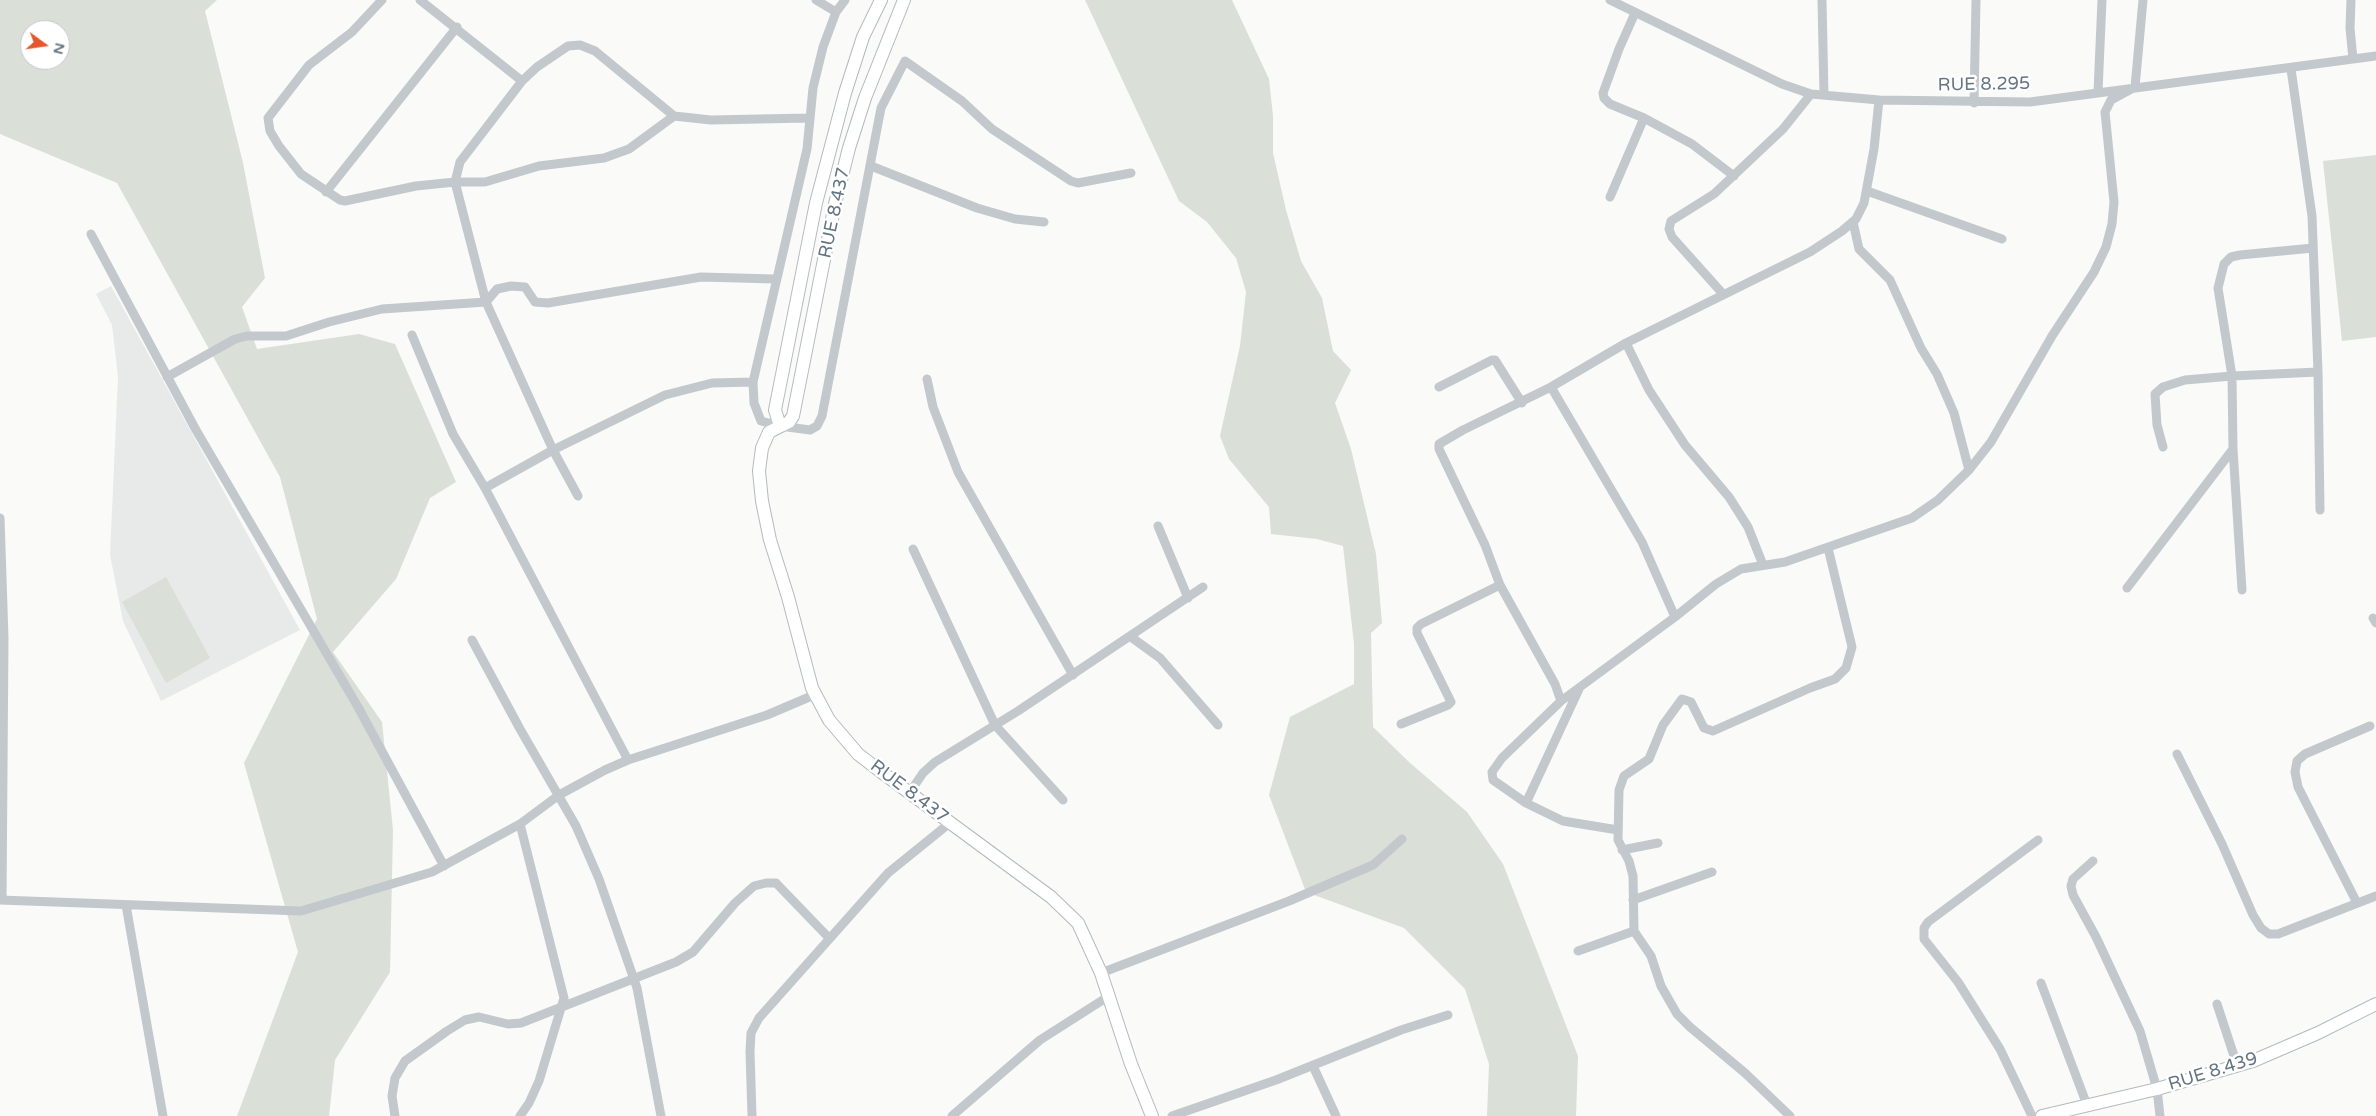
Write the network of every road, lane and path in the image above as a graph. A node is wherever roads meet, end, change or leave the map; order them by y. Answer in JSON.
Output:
{"nodes":[{"id":1,"x":382,"y":0,"type":"edge"},
{"id":2,"x":420,"y":0,"type":"edge"},
{"id":3,"x":816,"y":0,"type":"edge"},
{"id":4,"x":845,"y":0,"type":"edge"},
{"id":5,"x":881,"y":0,"type":"edge"},
{"id":6,"x":904,"y":0,"type":"edge"},
{"id":7,"x":1610,"y":0,"type":"edge"},
{"id":8,"x":1822,"y":0,"type":"edge"},
{"id":9,"x":1976,"y":0,"type":"edge"},
{"id":10,"x":2102,"y":0,"type":"edge"},
{"id":11,"x":2143,"y":0,"type":"edge"},
{"id":12,"x":2351,"y":0,"type":"edge"},
{"id":13,"x":836,"y":12,"type":"junction"},
{"id":14,"x":1635,"y":13,"type":"junction"},
{"id":15,"x":457,"y":27,"type":"junction"},
{"id":16,"x":2376,"y":56,"type":"edge"},
{"id":17,"x":2353,"y":59,"type":"junction"},
{"id":18,"x":2291,"y":69,"type":"junction"},
{"id":19,"x":522,"y":81,"type":"junction"},
{"id":20,"x":2135,"y":87,"type":"junction"},
{"id":21,"x":2098,"y":92,"type":"junction"},
{"id":22,"x":1811,"y":94,"type":"junction"},
{"id":23,"x":1824,"y":95,"type":"junction"},
{"id":24,"x":1880,"y":100,"type":"junction"},
{"id":25,"x":1974,"y":103,"type":"junction"},
{"id":26,"x":674,"y":116,"type":"junction"},
{"id":27,"x":808,"y":118,"type":"junction"},
{"id":28,"x":1644,"y":118,"type":"junction"},
{"id":29,"x":871,"y":166,"type":"junction"},
{"id":30,"x":1131,"y":173,"type":"dead end"},
{"id":31,"x":1734,"y":176,"type":"junction"},
{"id":32,"x":455,"y":182,"type":"junction"},
{"id":33,"x":1867,"y":190,"type":"junction"},
{"id":34,"x":326,"y":192,"type":"junction"},
{"id":35,"x":1610,"y":197,"type":"dead end"},
{"id":36,"x":1044,"y":222,"type":"dead end"},
{"id":37,"x":1853,"y":222,"type":"junction"},
{"id":38,"x":91,"y":234,"type":"dead end"},
{"id":39,"x":2002,"y":239,"type":"dead end"},
{"id":40,"x":2313,"y":248,"type":"junction"},
{"id":41,"x":775,"y":279,"type":"junction"},
{"id":42,"x":1724,"y":294,"type":"junction"},
{"id":43,"x":486,"y":302,"type":"junction"},
{"id":44,"x":412,"y":335,"type":"dead end"},
{"id":45,"x":1626,"y":343,"type":"junction"},
{"id":46,"x":2318,"y":372,"type":"junction"},
{"id":47,"x":2232,"y":376,"type":"junction"},
{"id":48,"x":167,"y":378,"type":"junction"},
{"id":49,"x":927,"y":378,"type":"dead end"},
{"id":50,"x":753,"y":382,"type":"junction"},
{"id":51,"x":1439,"y":387,"type":"dead end"},
{"id":52,"x":1551,"y":388,"type":"junction"},
{"id":53,"x":1522,"y":403,"type":"junction"},
{"id":54,"x":780,"y":426,"type":"junction"},
{"id":55,"x":2163,"y":447,"type":"dead end"},
{"id":56,"x":2233,"y":449,"type":"junction"},
{"id":57,"x":553,"y":450,"type":"junction"},
{"id":58,"x":1970,"y":470,"type":"junction"},
{"id":59,"x":485,"y":488,"type":"junction"},
{"id":60,"x":578,"y":496,"type":"dead end"},
{"id":61,"x":2320,"y":510,"type":"dead end"},
{"id":62,"x":0,"y":518,"type":"edge"},
{"id":63,"x":1158,"y":526,"type":"dead end"},
{"id":64,"x":1828,"y":548,"type":"junction"},
{"id":65,"x":913,"y":549,"type":"dead end"},
{"id":66,"x":1763,"y":565,"type":"junction"},
{"id":67,"x":1500,"y":585,"type":"junction"},
{"id":68,"x":1204,"y":587,"type":"dead end"},
{"id":69,"x":2126,"y":588,"type":"dead end"},
{"id":70,"x":2242,"y":590,"type":"dead end"},
{"id":71,"x":1188,"y":598,"type":"junction"},
{"id":72,"x":1675,"y":617,"type":"junction"},
{"id":73,"x":1131,"y":637,"type":"junction"},
{"id":74,"x":472,"y":640,"type":"dead end"},
{"id":75,"x":1072,"y":675,"type":"junction"},
{"id":76,"x":1580,"y":687,"type":"junction"},
{"id":77,"x":814,"y":695,"type":"junction"},
{"id":78,"x":1560,"y":701,"type":"junction"},
{"id":79,"x":1401,"y":724,"type":"dead end"},
{"id":80,"x":995,"y":725,"type":"junction"},
{"id":81,"x":1218,"y":725,"type":"dead end"},
{"id":82,"x":2370,"y":726,"type":"dead end"},
{"id":83,"x":2177,"y":754,"type":"dead end"},
{"id":84,"x":628,"y":760,"type":"junction"},
{"id":85,"x":910,"y":792,"type":"junction"},
{"id":86,"x":559,"y":795,"type":"junction"},
{"id":87,"x":1063,"y":800,"type":"dead end"},
{"id":88,"x":1526,"y":803,"type":"junction"},
{"id":89,"x":950,"y":822,"type":"junction"},
{"id":90,"x":520,"y":824,"type":"junction"},
{"id":91,"x":1618,"y":830,"type":"junction"},
{"id":92,"x":1402,"y":839,"type":"dead end"},
{"id":93,"x":2038,"y":840,"type":"dead end"},
{"id":94,"x":1658,"y":843,"type":"dead end"},
{"id":95,"x":1622,"y":850,"type":"junction"},
{"id":96,"x":2093,"y":861,"type":"dead end"},
{"id":97,"x":444,"y":866,"type":"junction"},
{"id":98,"x":1712,"y":872,"type":"dead end"},
{"id":99,"x":2376,"y":896,"type":"edge"},
{"id":100,"x":1,"y":900,"type":"edge"},
{"id":101,"x":1633,"y":900,"type":"junction"},
{"id":102,"x":2357,"y":903,"type":"junction"},
{"id":103,"x":126,"y":905,"type":"junction"},
{"id":104,"x":1634,"y":931,"type":"junction"},
{"id":105,"x":829,"y":938,"type":"junction"},
{"id":106,"x":1578,"y":951,"type":"dead end"},
{"id":107,"x":1101,"y":973,"type":"junction"},
{"id":108,"x":634,"y":978,"type":"junction"},
{"id":109,"x":2041,"y":984,"type":"dead end"},
{"id":110,"x":1109,"y":996,"type":"junction"},
{"id":111,"x":2217,"y":1004,"type":"dead end"},
{"id":112,"x":2376,"y":1004,"type":"edge"},
{"id":113,"x":564,"y":1005,"type":"junction"},
{"id":114,"x":1448,"y":1015,"type":"dead end"},
{"id":115,"x":1313,"y":1066,"type":"junction"},
{"id":116,"x":2237,"y":1066,"type":"junction"},
{"id":117,"x":2157,"y":1089,"type":"junction"},
{"id":118,"x":2087,"y":1105,"type":"junction"},
{"id":119,"x":163,"y":1116,"type":"edge"},
{"id":120,"x":395,"y":1116,"type":"edge"},
{"id":121,"x":520,"y":1116,"type":"edge"},
{"id":122,"x":661,"y":1116,"type":"edge"},
{"id":123,"x":752,"y":1116,"type":"edge"},
{"id":124,"x":952,"y":1116,"type":"edge"},
{"id":125,"x":1152,"y":1116,"type":"edge"},
{"id":126,"x":1172,"y":1116,"type":"edge"},
{"id":127,"x":1336,"y":1116,"type":"edge"},
{"id":128,"x":1790,"y":1116,"type":"edge"},
{"id":129,"x":2032,"y":1116,"type":"edge"},
{"id":130,"x":2045,"y":1116,"type":"edge"},
{"id":131,"x":2160,"y":1116,"type":"edge"}],
"edges":[{"from":1,"to":34,"type":"street"},
{"from":2,"to":15,"type":"street"},
{"from":3,"to":13,"type":"street"},
{"from":4,"to":13,"type":"street"},
{"from":5,"to":54,"type":"main road","name":"RUE 8.437"},
{"from":6,"to":54,"type":"main road","name":"RUE 8.437"},
{"from":7,"to":14,"type":"street","name":"RUE 8.295"},
{"from":8,"to":23,"type":"street"},
{"from":9,"to":25,"type":"street"},
{"from":10,"to":21,"type":"street"},
{"from":11,"to":20,"type":"street"},
{"from":12,"to":17,"type":"street"},
{"from":13,"to":27,"type":"street"},
{"from":14,"to":22,"type":"street","name":"RUE 8.295"},
{"from":14,"to":28,"type":"street"},
{"from":15,"to":19,"type":"street"},
{"from":15,"to":34,"type":"street"},
{"from":16,"to":17,"type":"street","name":"RUE 8.295"},
{"from":17,"to":18,"type":"street","name":"RUE 8.295"},
{"from":18,"to":20,"type":"street","name":"RUE 8.295"},
{"from":18,"to":40,"type":"street"},
{"from":19,"to":26,"type":"street"},
{"from":19,"to":32,"type":"street"},
{"from":20,"to":21,"type":"street","name":"RUE 8.295"},
{"from":20,"to":58,"type":"street"},
{"from":21,"to":25,"type":"street","name":"RUE 8.295"},
{"from":22,"to":23,"type":"street","name":"RUE 8.295"},
{"from":22,"to":31,"type":"street"},
{"from":23,"to":24,"type":"street","name":"RUE 8.295"},
{"from":24,"to":25,"type":"street","name":"RUE 8.295"},
{"from":24,"to":33,"type":"street"},
{"from":26,"to":27,"type":"street"},
{"from":26,"to":32,"type":"street"},
{"from":27,"to":41,"type":"street"},
{"from":28,"to":31,"type":"street"},
{"from":28,"to":35,"type":"street"},
{"from":29,"to":30,"type":"street"},
{"from":29,"to":36,"type":"street"},
{"from":29,"to":54,"type":"street"},
{"from":31,"to":42,"type":"street"},
{"from":32,"to":34,"type":"street"},
{"from":32,"to":43,"type":"street"},
{"from":33,"to":37,"type":"street"},
{"from":33,"to":39,"type":"street"},
{"from":37,"to":42,"type":"street"},
{"from":37,"to":58,"type":"street"},
{"from":38,"to":48,"type":"street"},
{"from":40,"to":46,"type":"street"},
{"from":40,"to":47,"type":"street"},
{"from":41,"to":43,"type":"street"},
{"from":41,"to":50,"type":"street"},
{"from":42,"to":45,"type":"street"},
{"from":43,"to":48,"type":"street"},
{"from":43,"to":57,"type":"street"},
{"from":44,"to":59,"type":"street"},
{"from":45,"to":52,"type":"street"},
{"from":45,"to":66,"type":"street"},
{"from":46,"to":47,"type":"street"},
{"from":46,"to":61,"type":"street"},
{"from":47,"to":55,"type":"street"},
{"from":47,"to":56,"type":"street"},
{"from":48,"to":97,"type":"street"},
{"from":49,"to":75,"type":"street"},
{"from":50,"to":54,"type":"street"},
{"from":50,"to":57,"type":"street"},
{"from":51,"to":53,"type":"street"},
{"from":52,"to":53,"type":"street"},
{"from":52,"to":72,"type":"street"},
{"from":53,"to":67,"type":"street"},
{"from":54,"to":77,"type":"main road","name":"RUE 8.437"},
{"from":56,"to":69,"type":"street"},
{"from":56,"to":70,"type":"street"},
{"from":57,"to":59,"type":"street"},
{"from":57,"to":60,"type":"street"},
{"from":58,"to":64,"type":"street"},
{"from":59,"to":84,"type":"street"},
{"from":62,"to":100,"type":"street"},
{"from":63,"to":71,"type":"street"},
{"from":64,"to":66,"type":"street"},
{"from":64,"to":91,"type":"street"},
{"from":65,"to":80,"type":"street"},
{"from":66,"to":72,"type":"street"},
{"from":67,"to":78,"type":"street"},
{"from":67,"to":79,"type":"street"},
{"from":68,"to":71,"type":"street"},
{"from":71,"to":73,"type":"street"},
{"from":72,"to":76,"type":"street"},
{"from":73,"to":75,"type":"street"},
{"from":73,"to":81,"type":"street"},
{"from":74,"to":86,"type":"street"},
{"from":75,"to":80,"type":"street"},
{"from":76,"to":78,"type":"street"},
{"from":76,"to":88,"type":"street"},
{"from":77,"to":84,"type":"street"},
{"from":77,"to":85,"type":"main road","name":"RUE 8.437"},
{"from":78,"to":88,"type":"street"},
{"from":80,"to":85,"type":"street"},
{"from":80,"to":87,"type":"street"},
{"from":82,"to":102,"type":"street"},
{"from":83,"to":102,"type":"street"},
{"from":84,"to":86,"type":"street"},
{"from":85,"to":89,"type":"main road","name":"RUE 8.437"},
{"from":86,"to":90,"type":"street"},
{"from":86,"to":108,"type":"street"},
{"from":88,"to":91,"type":"street"},
{"from":89,"to":105,"type":"street"},
{"from":89,"to":107,"type":"main road","name":"RUE 8.437"},
{"from":90,"to":97,"type":"street"},
{"from":90,"to":113,"type":"street"},
{"from":91,"to":95,"type":"street"},
{"from":92,"to":107,"type":"street"},
{"from":93,"to":129,"type":"street"},
{"from":94,"to":95,"type":"street"},
{"from":95,"to":101,"type":"street"},
{"from":96,"to":117,"type":"street"},
{"from":97,"to":103,"type":"street"},
{"from":98,"to":101,"type":"street"},
{"from":99,"to":102,"type":"street"},
{"from":100,"to":103,"type":"street"},
{"from":101,"to":104,"type":"street"},
{"from":103,"to":119,"type":"street"},
{"from":104,"to":106,"type":"street"},
{"from":104,"to":128,"type":"street"},
{"from":105,"to":108,"type":"street"},
{"from":105,"to":123,"type":"street"},
{"from":107,"to":110,"type":"main road","name":"RUE 8.437"},
{"from":108,"to":113,"type":"street"},
{"from":108,"to":122,"type":"street"},
{"from":109,"to":118,"type":"street"},
{"from":110,"to":124,"type":"street"},
{"from":110,"to":125,"type":"main road","name":"RUE 8.437"},
{"from":111,"to":116,"type":"street"},
{"from":112,"to":116,"type":"main road","name":"RUE 8.439"},
{"from":113,"to":120,"type":"street"},
{"from":113,"to":121,"type":"street"},
{"from":114,"to":115,"type":"street"},
{"from":115,"to":126,"type":"street"},
{"from":115,"to":127,"type":"street"},
{"from":116,"to":117,"type":"main road","name":"RUE 8.439"},
{"from":117,"to":118,"type":"main road","name":"RUE 8.439"},
{"from":117,"to":131,"type":"street"},
{"from":118,"to":130,"type":"main road","name":"RUE 8.439"}]}
